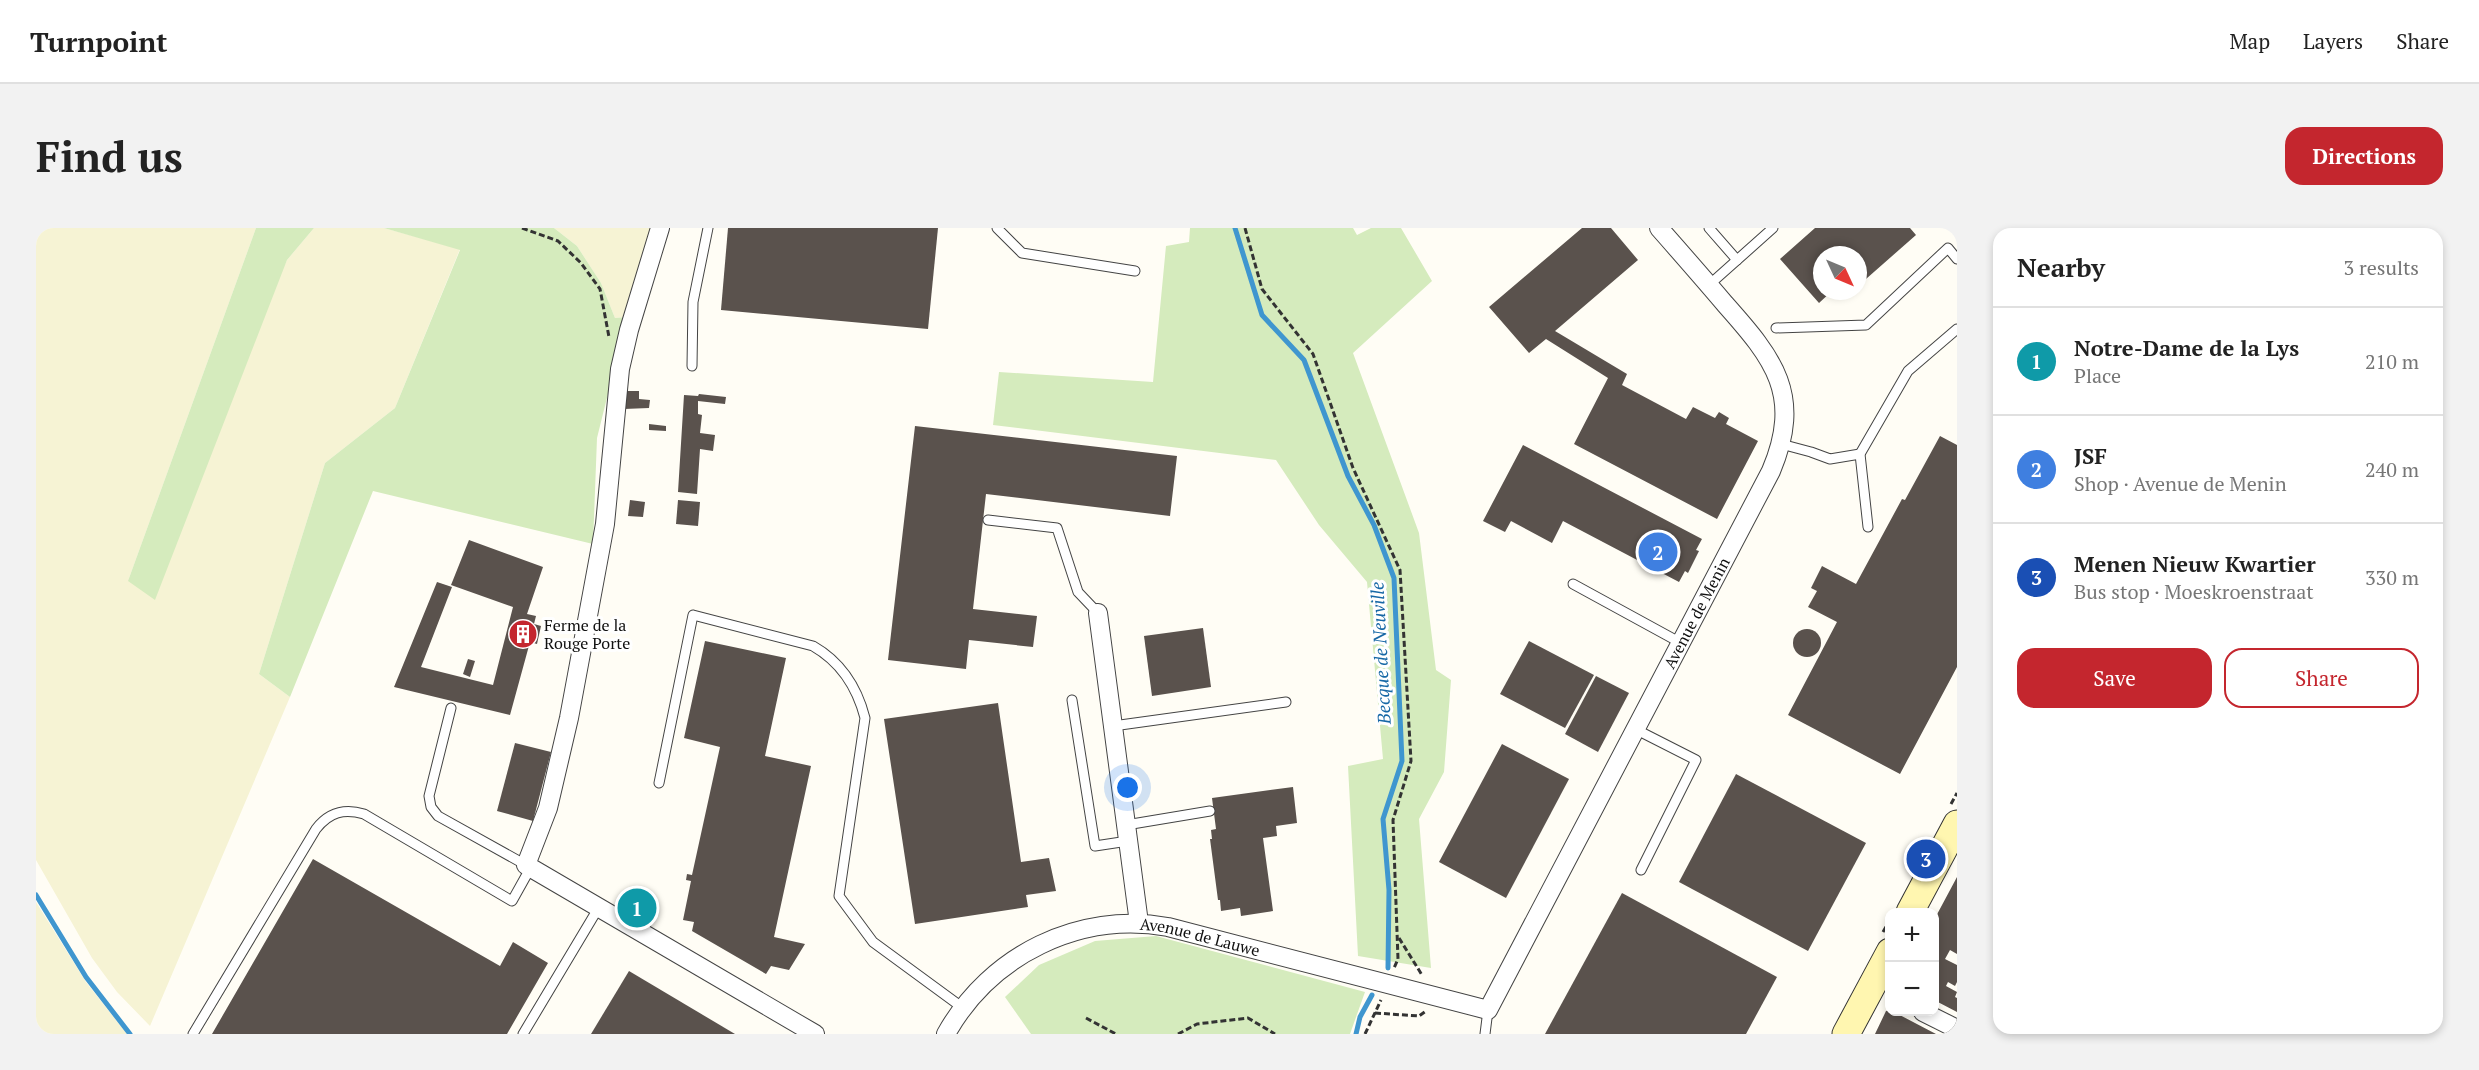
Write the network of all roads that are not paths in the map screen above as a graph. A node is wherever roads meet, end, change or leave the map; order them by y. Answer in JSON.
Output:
{"nodes":[{"id":1,"x":660,"y":228,"type":"edge"},
{"id":2,"x":708,"y":228,"type":"edge"},
{"id":3,"x":997,"y":228,"type":"edge"},
{"id":4,"x":1659,"y":228,"type":"edge"},
{"id":5,"x":1709,"y":228,"type":"edge"},
{"id":6,"x":1773,"y":228,"type":"edge"},
{"id":7,"x":1957,"y":259,"type":"edge"},
{"id":8,"x":1737,"y":260,"type":"junction"},
{"id":9,"x":1135,"y":272,"type":"dead end"},
{"id":10,"x":1709,"y":285,"type":"junction"},
{"id":11,"x":1776,"y":328,"type":"dead end"},
{"id":12,"x":1957,"y":328,"type":"edge"},
{"id":13,"x":692,"y":366,"type":"dead end"},
{"id":14,"x":1781,"y":444,"type":"junction"},
{"id":15,"x":1860,"y":454,"type":"junction"},
{"id":16,"x":988,"y":520,"type":"dead end"},
{"id":17,"x":1868,"y":527,"type":"dead end"},
{"id":18,"x":1573,"y":584,"type":"dead end"},
{"id":19,"x":1098,"y":613,"type":"joint"},
{"id":20,"x":1681,"y":643,"type":"junction"},
{"id":21,"x":1072,"y":700,"type":"dead end"},
{"id":22,"x":1286,"y":702,"type":"dead end"},
{"id":23,"x":451,"y":708,"type":"dead end"},
{"id":24,"x":1113,"y":726,"type":"junction"},
{"id":25,"x":1635,"y":729,"type":"junction"},
{"id":26,"x":659,"y":783,"type":"dead end"},
{"id":27,"x":1210,"y":811,"type":"dead end"},
{"id":28,"x":1957,"y":824,"type":"edge"},
{"id":29,"x":1127,"y":833,"type":"junction"},
{"id":30,"x":529,"y":866,"type":"junction"},
{"id":31,"x":1641,"y":870,"type":"dead end"},
{"id":32,"x":599,"y":907,"type":"junction"},
{"id":33,"x":1912,"y":908,"type":"edge"},
{"id":34,"x":1139,"y":923,"type":"junction"},
{"id":35,"x":1887,"y":962,"type":"edge"},
{"id":36,"x":963,"y":1008,"type":"junction"},
{"id":37,"x":1488,"y":1010,"type":"junction"},
{"id":38,"x":1932,"y":1016,"type":"edge"},
{"id":39,"x":1957,"y":1029,"type":"edge"},
{"id":40,"x":193,"y":1034,"type":"edge"},
{"id":41,"x":523,"y":1034,"type":"edge"},
{"id":42,"x":815,"y":1034,"type":"edge"},
{"id":43,"x":946,"y":1034,"type":"edge"},
{"id":44,"x":1485,"y":1034,"type":"edge"},
{"id":45,"x":1846,"y":1034,"type":"edge"}],
"edges":[{"from":1,"to":30,"type":"street"},
{"from":2,"to":13,"type":"lane"},
{"from":3,"to":9,"type":"lane"},
{"from":4,"to":10,"type":"street","name":"Avenue de Menin"},
{"from":5,"to":8,"type":"lane"},
{"from":6,"to":8,"type":"lane"},
{"from":7,"to":11,"type":"lane"},
{"from":8,"to":10,"type":"lane"},
{"from":10,"to":14,"type":"street","name":"Avenue de Menin"},
{"from":12,"to":15,"type":"lane"},
{"from":14,"to":15,"type":"lane"},
{"from":14,"to":20,"type":"street","name":"Avenue de Menin"},
{"from":15,"to":17,"type":"lane"},
{"from":16,"to":19,"type":"lane"},
{"from":18,"to":20,"type":"lane"},
{"from":19,"to":24,"type":"street"},
{"from":20,"to":25,"type":"street","name":"Avenue de Menin"},
{"from":21,"to":29,"type":"lane"},
{"from":22,"to":24,"type":"lane"},
{"from":23,"to":30,"type":"lane"},
{"from":24,"to":29,"type":"street"},
{"from":25,"to":31,"type":"lane"},
{"from":25,"to":37,"type":"street","name":"Avenue de Menin"},
{"from":26,"to":36,"type":"lane"},
{"from":27,"to":29,"type":"lane"},
{"from":28,"to":33,"type":"main road"},
{"from":29,"to":34,"type":"street"},
{"from":30,"to":32,"type":"street"},
{"from":30,"to":40,"type":"lane"},
{"from":32,"to":41,"type":"lane"},
{"from":32,"to":42,"type":"street"},
{"from":34,"to":36,"type":"street","name":"Avenue de Lauwe"},
{"from":34,"to":37,"type":"street","name":"Avenue de Lauwe"},
{"from":35,"to":45,"type":"main road"},
{"from":36,"to":43,"type":"street","name":"Avenue de Lauwe"},
{"from":37,"to":44,"type":"lane"},
{"from":38,"to":39,"type":"street"}]}
